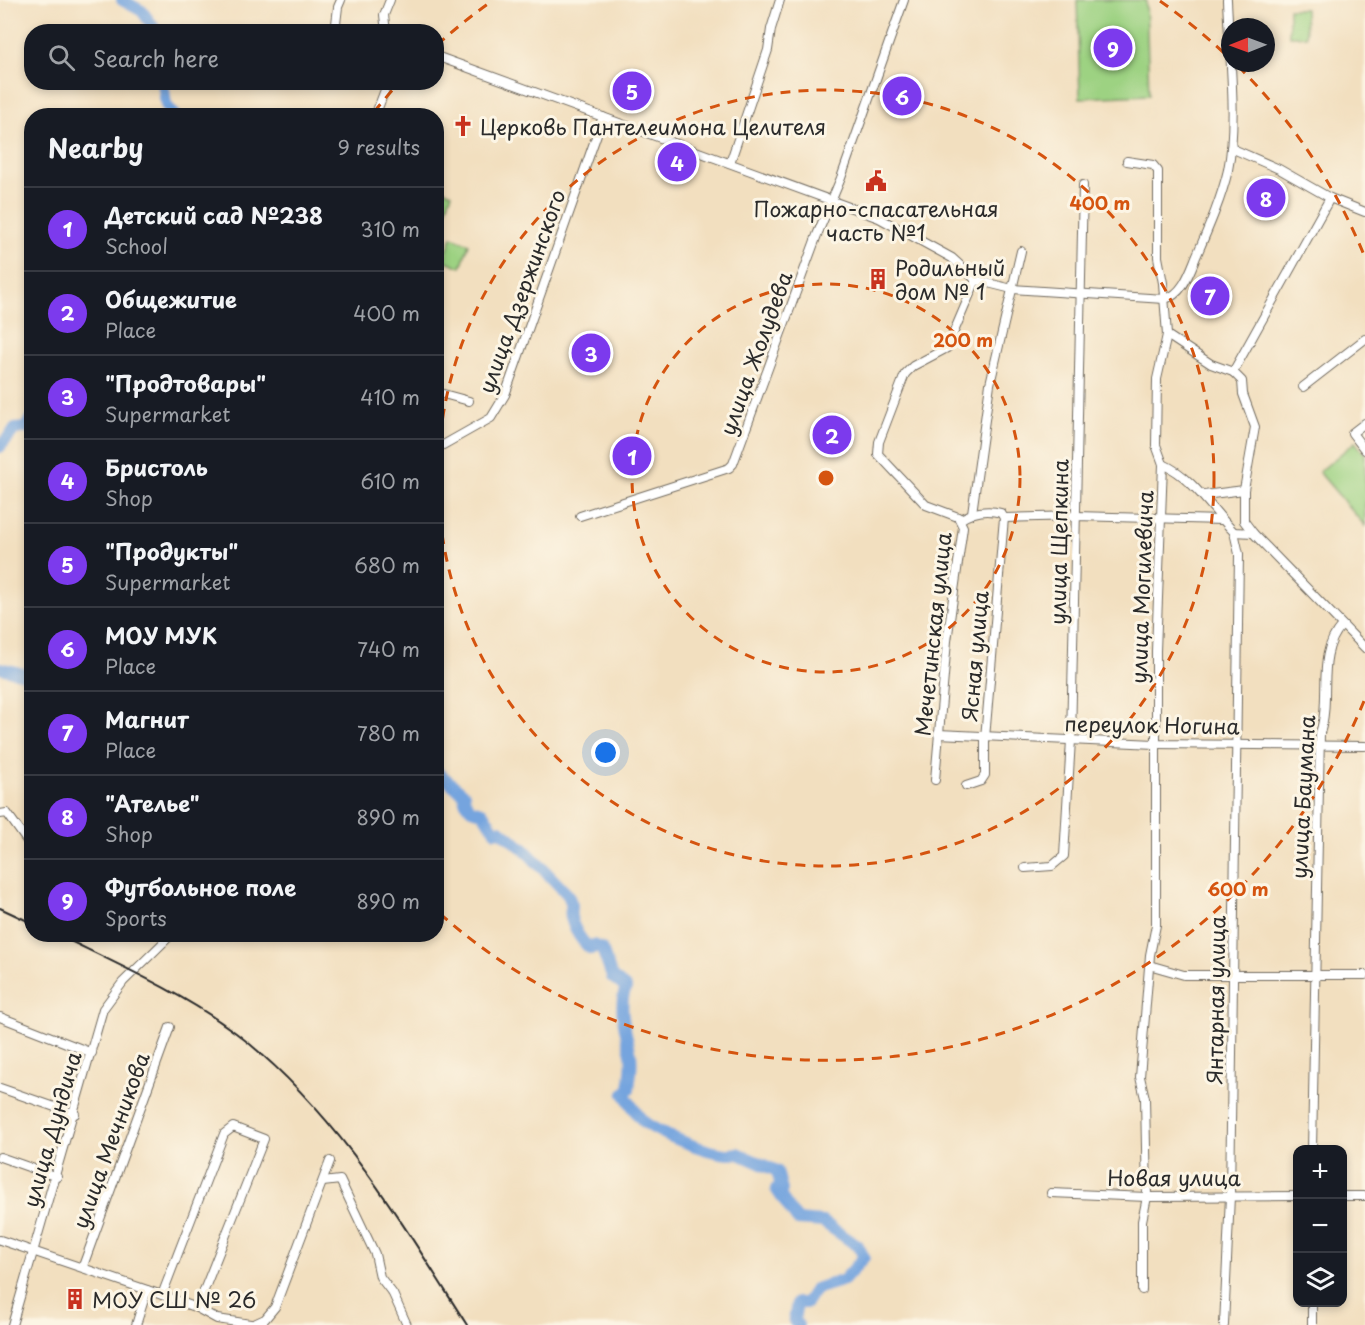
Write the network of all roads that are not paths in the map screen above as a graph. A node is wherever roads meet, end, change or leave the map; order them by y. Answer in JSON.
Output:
{"nodes":[{"id":1,"x":341,"y":0,"type":"edge"},
{"id":2,"x":390,"y":0,"type":"edge"},
{"id":3,"x":780,"y":0,"type":"edge"},
{"id":4,"x":904,"y":0,"type":"edge"},
{"id":5,"x":1227,"y":0,"type":"edge"},
{"id":6,"x":336,"y":24,"type":"edge"},
{"id":7,"x":385,"y":24,"type":"edge"},
{"id":8,"x":444,"y":59,"type":"edge"},
{"id":9,"x":385,"y":90,"type":"edge"},
{"id":10,"x":378,"y":108,"type":"edge"},
{"id":11,"x":603,"y":117,"type":"junction"},
{"id":12,"x":1231,"y":148,"type":"junction"},
{"id":13,"x":1127,"y":161,"type":"dead end"},
{"id":14,"x":730,"y":163,"type":"junction"},
{"id":15,"x":1083,"y":186,"type":"dead end"},
{"id":16,"x":1330,"y":198,"type":"junction"},
{"id":17,"x":832,"y":200,"type":"junction"},
{"id":18,"x":1365,"y":212,"type":"edge"},
{"id":19,"x":1021,"y":251,"type":"dead end"},
{"id":20,"x":976,"y":280,"type":"junction"},
{"id":21,"x":1012,"y":289,"type":"junction"},
{"id":22,"x":1082,"y":294,"type":"junction"},
{"id":23,"x":1164,"y":299,"type":"junction"},
{"id":24,"x":1167,"y":335,"type":"junction"},
{"id":25,"x":1365,"y":339,"type":"edge"},
{"id":26,"x":1233,"y":372,"type":"junction"},
{"id":27,"x":1303,"y":387,"type":"dead end"},
{"id":28,"x":444,"y":394,"type":"edge"},
{"id":29,"x":469,"y":401,"type":"dead end"},
{"id":30,"x":1365,"y":423,"type":"edge"},
{"id":31,"x":444,"y":444,"type":"edge"},
{"id":32,"x":1365,"y":450,"type":"edge"},
{"id":33,"x":1163,"y":464,"type":"junction"},
{"id":34,"x":1244,"y":490,"type":"junction"},
{"id":35,"x":1204,"y":495,"type":"junction"},
{"id":36,"x":972,"y":513,"type":"junction"},
{"id":37,"x":580,"y":516,"type":"dead end"},
{"id":38,"x":1076,"y":516,"type":"junction"},
{"id":39,"x":1004,"y":518,"type":"junction"},
{"id":40,"x":1161,"y":518,"type":"junction"},
{"id":41,"x":960,"y":520,"type":"junction"},
{"id":42,"x":1222,"y":520,"type":"junction"},
{"id":43,"x":1234,"y":532,"type":"junction"},
{"id":44,"x":1253,"y":533,"type":"junction"},
{"id":45,"x":1342,"y":625,"type":"junction"},
{"id":46,"x":1365,"y":648,"type":"edge"},
{"id":47,"x":938,"y":734,"type":"junction"},
{"id":48,"x":985,"y":738,"type":"junction"},
{"id":49,"x":1071,"y":740,"type":"junction"},
{"id":50,"x":1155,"y":744,"type":"junction"},
{"id":51,"x":1238,"y":744,"type":"junction"},
{"id":52,"x":1320,"y":745,"type":"junction"},
{"id":53,"x":1365,"y":746,"type":"edge"},
{"id":54,"x":935,"y":780,"type":"dead end"},
{"id":55,"x":966,"y":786,"type":"dead end"},
{"id":56,"x":0,"y":814,"type":"edge"},
{"id":57,"x":24,"y":837,"type":"edge"},
{"id":58,"x":1025,"y":868,"type":"dead end"},
{"id":59,"x":163,"y":942,"type":"edge"},
{"id":60,"x":1149,"y":966,"type":"junction"},
{"id":61,"x":1365,"y":975,"type":"edge"},
{"id":62,"x":1233,"y":976,"type":"junction"},
{"id":63,"x":1314,"y":976,"type":"junction"},
{"id":64,"x":0,"y":1017,"type":"edge"},
{"id":65,"x":170,"y":1027,"type":"dead end"},
{"id":66,"x":92,"y":1053,"type":"junction"},
{"id":67,"x":0,"y":1088,"type":"edge"},
{"id":68,"x":75,"y":1114,"type":"junction"},
{"id":69,"x":1312,"y":1145,"type":"edge"},
{"id":70,"x":0,"y":1157,"type":"edge"},
{"id":71,"x":330,"y":1161,"type":"dead end"},
{"id":72,"x":57,"y":1177,"type":"junction"},
{"id":73,"x":323,"y":1182,"type":"junction"},
{"id":74,"x":1051,"y":1193,"type":"dead end"},
{"id":75,"x":1230,"y":1196,"type":"junction"},
{"id":76,"x":1293,"y":1196,"type":"edge"},
{"id":77,"x":1347,"y":1196,"type":"edge"},
{"id":78,"x":1365,"y":1196,"type":"edge"},
{"id":79,"x":1147,"y":1197,"type":"junction"},
{"id":80,"x":0,"y":1240,"type":"edge"},
{"id":81,"x":34,"y":1252,"type":"junction"},
{"id":82,"x":83,"y":1266,"type":"junction"},
{"id":83,"x":147,"y":1290,"type":"junction"},
{"id":84,"x":1142,"y":1290,"type":"dead end"},
{"id":85,"x":162,"y":1295,"type":"junction"},
{"id":86,"x":1312,"y":1307,"type":"edge"},
{"id":87,"x":197,"y":1308,"type":"junction"},
{"id":88,"x":12,"y":1325,"type":"edge"},
{"id":89,"x":136,"y":1325,"type":"edge"},
{"id":90,"x":254,"y":1325,"type":"edge"},
{"id":91,"x":407,"y":1325,"type":"edge"},
{"id":92,"x":1224,"y":1325,"type":"edge"},
{"id":93,"x":1312,"y":1325,"type":"edge"}],
"edges":[{"from":1,"to":6,"type":"street"},
{"from":2,"to":7,"type":"street"},
{"from":3,"to":14,"type":"street"},
{"from":4,"to":17,"type":"street","name":"улица Жолудева"},
{"from":5,"to":12,"type":"street"},
{"from":8,"to":11,"type":"street"},
{"from":9,"to":10,"type":"street"},
{"from":11,"to":14,"type":"street"},
{"from":11,"to":31,"type":"street","name":"улица Дзержинского"},
{"from":12,"to":16,"type":"street"},
{"from":12,"to":23,"type":"street"},
{"from":13,"to":23,"type":"street","name":"улица Могилевича"},
{"from":14,"to":17,"type":"street"},
{"from":15,"to":22,"type":"street","name":"улица Щепкина"},
{"from":16,"to":18,"type":"street"},
{"from":16,"to":26,"type":"street"},
{"from":17,"to":20,"type":"street"},
{"from":17,"to":37,"type":"street","name":"улица Жолудева"},
{"from":19,"to":21,"type":"street"},
{"from":20,"to":21,"type":"street"},
{"from":20,"to":41,"type":"street","name":"Мечетинская улица"},
{"from":21,"to":22,"type":"street"},
{"from":21,"to":36,"type":"street"},
{"from":22,"to":23,"type":"street"},
{"from":22,"to":38,"type":"street","name":"улица Щепкина"},
{"from":23,"to":24,"type":"street","name":"улица Могилевича"},
{"from":24,"to":26,"type":"street"},
{"from":24,"to":33,"type":"street","name":"улица Могилевича"},
{"from":25,"to":27,"type":"street"},
{"from":26,"to":34,"type":"street"},
{"from":28,"to":29,"type":"street"},
{"from":30,"to":32,"type":"street"},
{"from":33,"to":35,"type":"street"},
{"from":33,"to":40,"type":"street","name":"улица Могилевича"},
{"from":34,"to":35,"type":"street"},
{"from":34,"to":44,"type":"street"},
{"from":35,"to":42,"type":"street"},
{"from":36,"to":39,"type":"street"},
{"from":36,"to":41,"type":"street"},
{"from":38,"to":39,"type":"street"},
{"from":38,"to":40,"type":"street"},
{"from":38,"to":49,"type":"street","name":"улица Щепкина"},
{"from":39,"to":48,"type":"street","name":"Ясная улица"},
{"from":40,"to":42,"type":"street"},
{"from":40,"to":50,"type":"street","name":"улица Могилевича"},
{"from":41,"to":47,"type":"street","name":"Мечетинская улица"},
{"from":42,"to":43,"type":"street"},
{"from":43,"to":44,"type":"street"},
{"from":43,"to":51,"type":"street","name":"Янтарная улица"},
{"from":44,"to":45,"type":"street"},
{"from":45,"to":46,"type":"street"},
{"from":45,"to":52,"type":"street","name":"улица Баумана"},
{"from":47,"to":48,"type":"street","name":"переулок Ногина"},
{"from":47,"to":54,"type":"street","name":"Мечетинская улица"},
{"from":48,"to":49,"type":"street","name":"переулок Ногина"},
{"from":48,"to":55,"type":"street","name":"Ясная улица"},
{"from":49,"to":50,"type":"street","name":"переулок Ногина"},
{"from":49,"to":58,"type":"street","name":"улица Щепкина"},
{"from":50,"to":51,"type":"street","name":"переулок Ногина"},
{"from":50,"to":60,"type":"street","name":"улица Могилевича"},
{"from":51,"to":52,"type":"street","name":"переулок Ногина"},
{"from":51,"to":62,"type":"street","name":"Янтарная улица"},
{"from":52,"to":53,"type":"street","name":"переулок Ногина"},
{"from":52,"to":63,"type":"street","name":"улица Баумана"},
{"from":56,"to":57,"type":"street"},
{"from":59,"to":66,"type":"street","name":"улица Дундича"},
{"from":60,"to":62,"type":"street"},
{"from":60,"to":79,"type":"street","name":"улица Могилевича"},
{"from":61,"to":63,"type":"street"},
{"from":62,"to":63,"type":"street"},
{"from":62,"to":75,"type":"street","name":"Янтарная улица"},
{"from":63,"to":69,"type":"street","name":"улица Баумана"},
{"from":64,"to":66,"type":"street"},
{"from":65,"to":82,"type":"street","name":"улица Мечникова"},
{"from":66,"to":68,"type":"street","name":"улица Дундича"},
{"from":67,"to":68,"type":"street"},
{"from":68,"to":72,"type":"street","name":"улица Дундича"},
{"from":70,"to":72,"type":"street"},
{"from":71,"to":73,"type":"street"},
{"from":72,"to":81,"type":"street","name":"улица Дундича"},
{"from":73,"to":90,"type":"street"},
{"from":73,"to":91,"type":"street"},
{"from":74,"to":79,"type":"street","name":"Новая улица"},
{"from":75,"to":76,"type":"street","name":"Новая улица"},
{"from":75,"to":79,"type":"street","name":"Новая улица"},
{"from":75,"to":92,"type":"street","name":"Янтарная улица"},
{"from":77,"to":78,"type":"street"},
{"from":79,"to":84,"type":"street","name":"улица Могилевича"},
{"from":80,"to":81,"type":"street"},
{"from":81,"to":82,"type":"street"},
{"from":81,"to":88,"type":"street","name":"улица Дундича"},
{"from":82,"to":83,"type":"street"},
{"from":83,"to":85,"type":"street"},
{"from":83,"to":89,"type":"street"},
{"from":85,"to":87,"type":"street"},
{"from":85,"to":87,"type":"street"},
{"from":86,"to":93,"type":"street"},
{"from":87,"to":90,"type":"street"}]}
